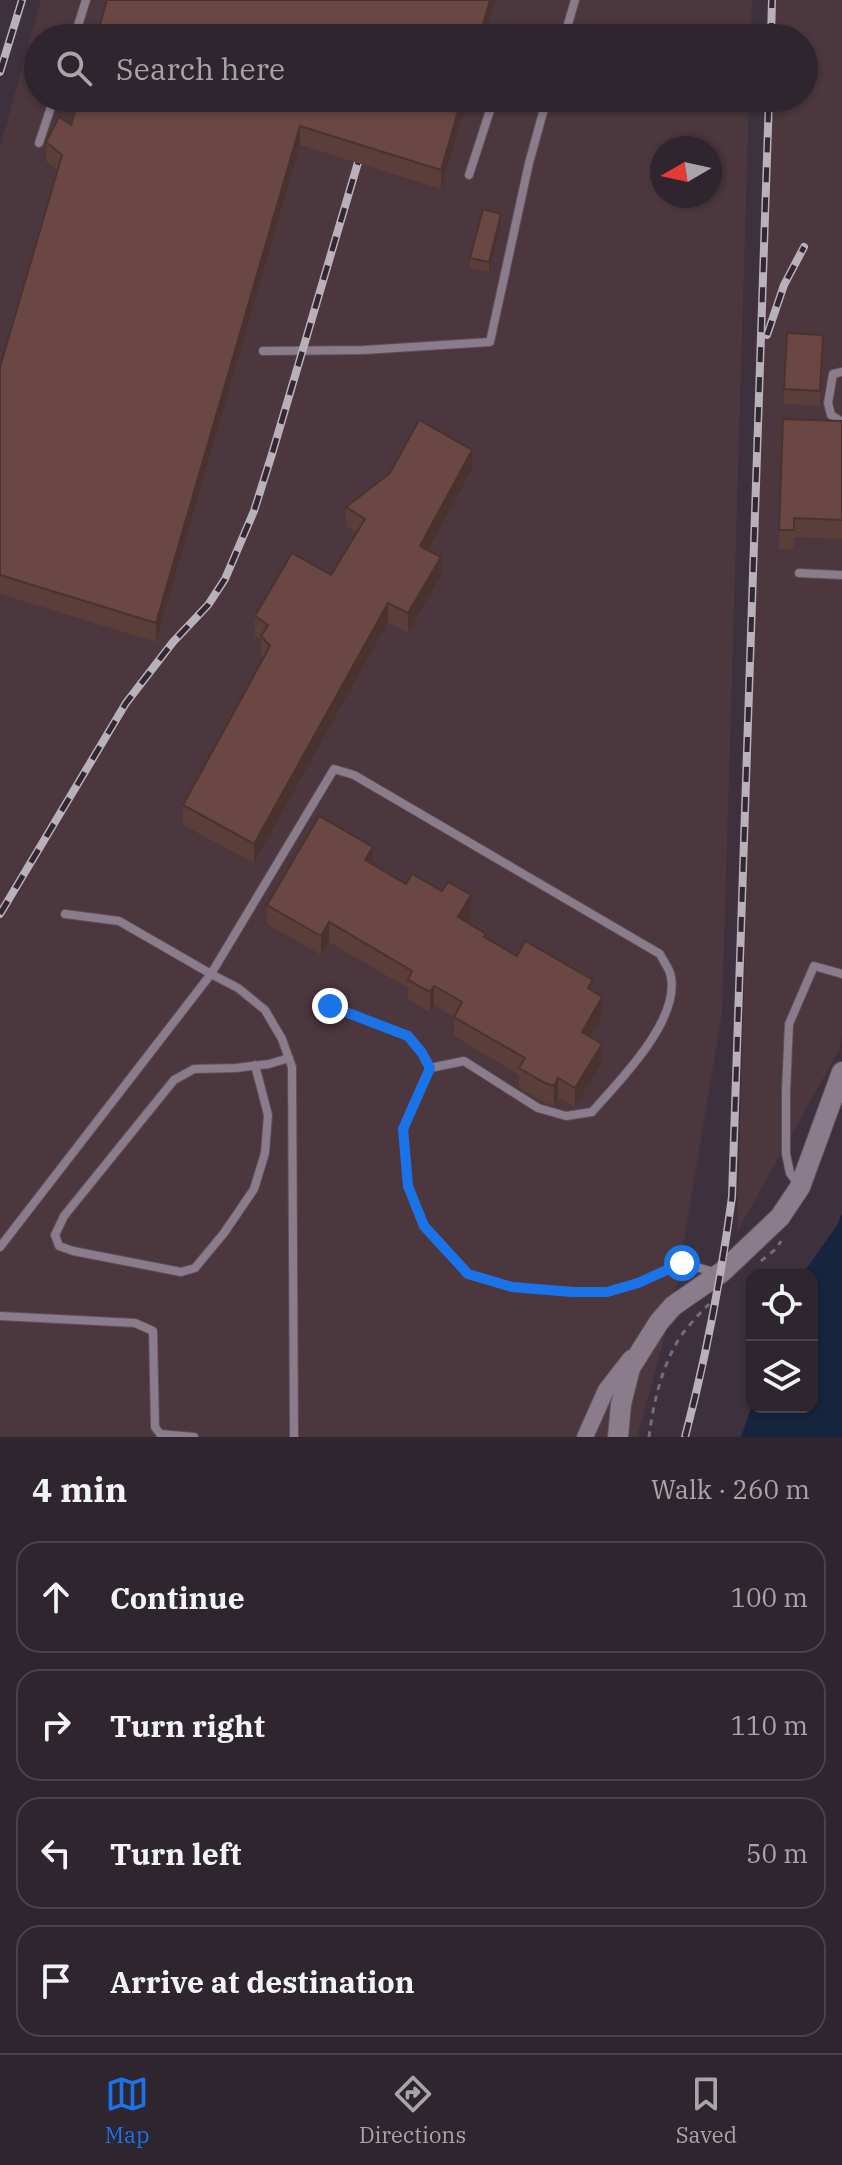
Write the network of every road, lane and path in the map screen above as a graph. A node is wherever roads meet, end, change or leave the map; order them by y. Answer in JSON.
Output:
{"nodes":[{"id":1,"x":86,"y":0,"type":"edge"},
{"id":2,"x":575,"y":0,"type":"edge"},
{"id":3,"x":78,"y":24,"type":"edge"},
{"id":4,"x":568,"y":24,"type":"edge"},
{"id":5,"x":49,"y":112,"type":"edge"},
{"id":6,"x":489,"y":112,"type":"edge"},
{"id":7,"x":543,"y":112,"type":"edge"},
{"id":8,"x":39,"y":143,"type":"dead end"},
{"id":9,"x":469,"y":175,"type":"dead end"},
{"id":10,"x":263,"y":351,"type":"dead end"},
{"id":11,"x":842,"y":372,"type":"edge"},
{"id":12,"x":842,"y":422,"type":"edge"},
{"id":13,"x":799,"y":573,"type":"dead end"},
{"id":14,"x":842,"y":575,"type":"edge"},
{"id":15,"x":65,"y":914,"type":"dead end"},
{"id":16,"x":842,"y":973,"type":"edge"},
{"id":17,"x":211,"y":974,"type":"junction"},
{"id":18,"x":330,"y":1006,"type":"dead end"},
{"id":19,"x":289,"y":1058,"type":"junction"},
{"id":20,"x":255,"y":1065,"type":"junction"},
{"id":21,"x":430,"y":1068,"type":"junction"},
{"id":22,"x":842,"y":1072,"type":"edge"},
{"id":23,"x":800,"y":1186,"type":"junction"},
{"id":24,"x":0,"y":1247,"type":"edge"},
{"id":25,"x":719,"y":1273,"type":"junction"},
{"id":26,"x":0,"y":1316,"type":"edge"},
{"id":27,"x":659,"y":1322,"type":"junction"},
{"id":28,"x":194,"y":1437,"type":"edge"},
{"id":29,"x":294,"y":1437,"type":"edge"},
{"id":30,"x":585,"y":1437,"type":"edge"},
{"id":31,"x":618,"y":1437,"type":"edge"}],
"edges":[{"from":1,"to":3,"type":"lane"},
{"from":2,"to":4,"type":"lane"},
{"from":5,"to":8,"type":"lane"},
{"from":6,"to":9,"type":"lane"},
{"from":7,"to":10,"type":"lane"},
{"from":11,"to":12,"type":"lane"},
{"from":13,"to":14,"type":"lane"},
{"from":15,"to":17,"type":"lane"},
{"from":16,"to":23,"type":"lane"},
{"from":17,"to":19,"type":"lane"},
{"from":17,"to":21,"type":"lane"},
{"from":17,"to":24,"type":"lane"},
{"from":18,"to":21,"type":"lane"},
{"from":19,"to":20,"type":"lane"},
{"from":19,"to":29,"type":"lane"},
{"from":20,"to":20,"type":"lane"},
{"from":21,"to":25,"type":"lane"},
{"from":22,"to":23,"type":"street"},
{"from":23,"to":25,"type":"street"},
{"from":25,"to":27,"type":"street"},
{"from":26,"to":28,"type":"lane"},
{"from":27,"to":30,"type":"street"},
{"from":27,"to":31,"type":"street"}]}
